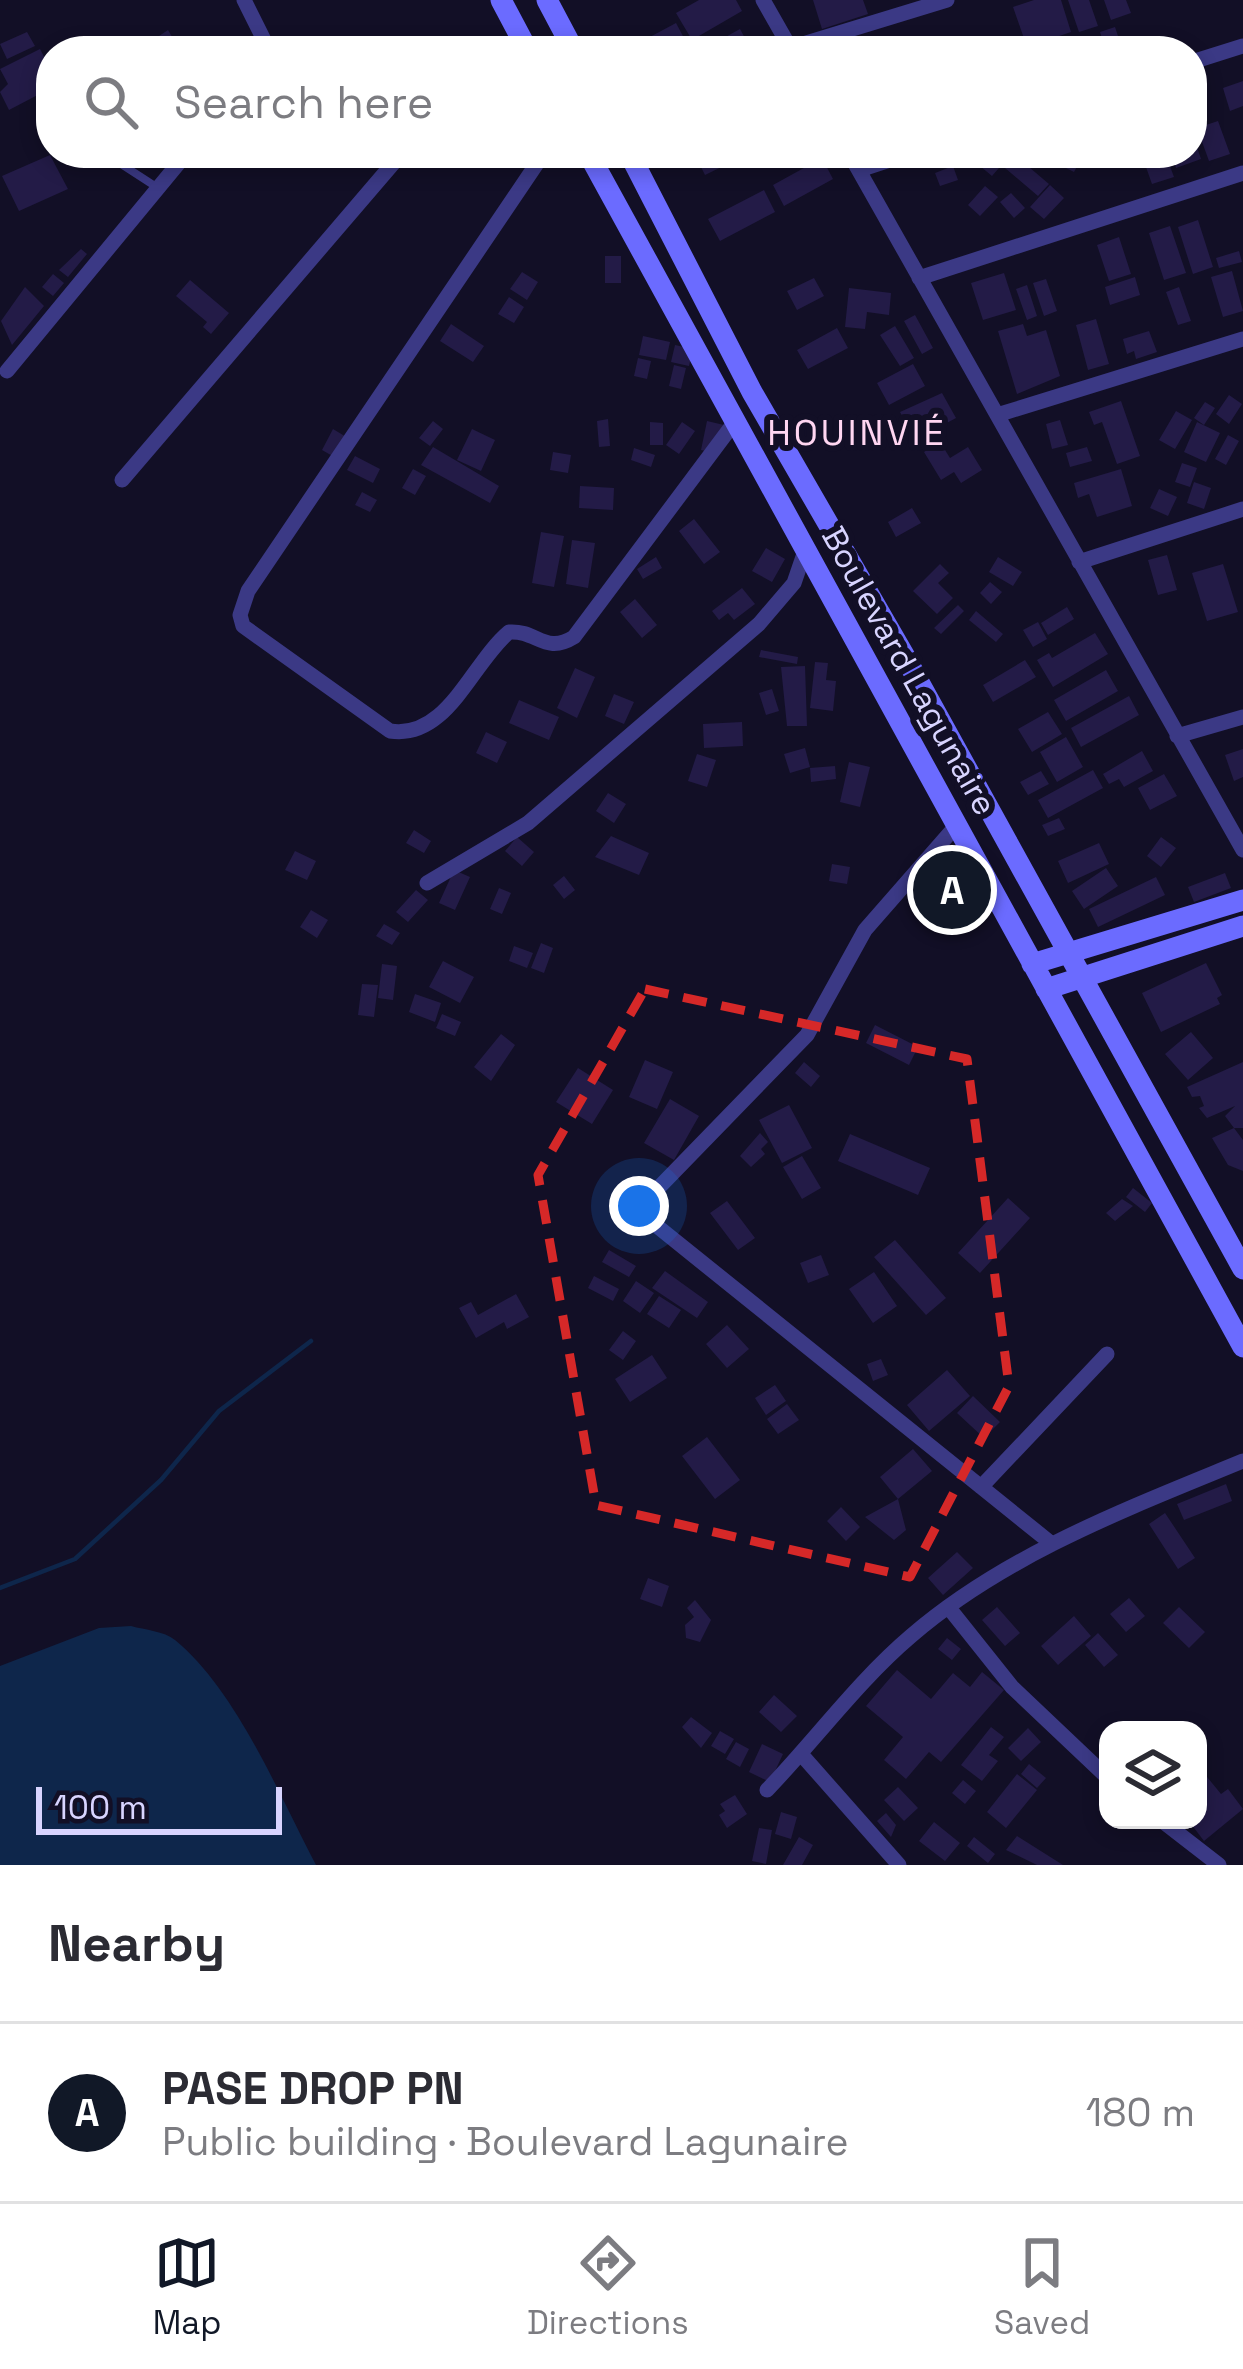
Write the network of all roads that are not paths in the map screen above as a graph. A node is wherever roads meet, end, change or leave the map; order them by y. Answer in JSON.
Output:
{"nodes":[{"id":1,"x":244,"y":0,"type":"edge"},
{"id":2,"x":501,"y":0,"type":"edge"},
{"id":3,"x":547,"y":0,"type":"edge"},
{"id":4,"x":763,"y":0,"type":"edge"},
{"id":5,"x":947,"y":0,"type":"edge"},
{"id":6,"x":262,"y":36,"type":"edge"},
{"id":7,"x":514,"y":36,"type":"edge"},
{"id":8,"x":566,"y":36,"type":"edge"},
{"id":9,"x":783,"y":36,"type":"edge"},
{"id":10,"x":835,"y":36,"type":"edge"},
{"id":11,"x":1243,"y":46,"type":"edge"},
{"id":12,"x":1207,"y":57,"type":"edge"},
{"id":13,"x":127,"y":168,"type":"edge"},
{"id":14,"x":175,"y":168,"type":"edge"},
{"id":15,"x":389,"y":168,"type":"edge"},
{"id":16,"x":534,"y":168,"type":"edge"},
{"id":17,"x":596,"y":168,"type":"edge"},
{"id":18,"x":636,"y":168,"type":"edge"},
{"id":19,"x":865,"y":168,"type":"edge"},
{"id":20,"x":859,"y":170,"type":"joint"},
{"id":21,"x":1243,"y":173,"type":"edge"},
{"id":22,"x":159,"y":189,"type":"junction"},
{"id":23,"x":920,"y":278,"type":"junction"},
{"id":24,"x":1243,"y":339,"type":"edge"},
{"id":25,"x":7,"y":371,"type":"dead end"},
{"id":26,"x":997,"y":415,"type":"junction"},
{"id":27,"x":734,"y":423,"type":"junction"},
{"id":28,"x":122,"y":480,"type":"dead end"},
{"id":29,"x":1243,"y":509,"type":"edge"},
{"id":30,"x":805,"y":551,"type":"junction"},
{"id":31,"x":1079,"y":562,"type":"junction"},
{"id":32,"x":1243,"y":717,"type":"edge"},
{"id":33,"x":1177,"y":736,"type":"junction"},
{"id":34,"x":956,"y":826,"type":"junction"},
{"id":35,"x":1243,"y":850,"type":"edge"},
{"id":36,"x":427,"y":883,"type":"dead end"},
{"id":37,"x":1243,"y":900,"type":"edge"},
{"id":38,"x":1243,"y":926,"type":"edge"},
{"id":39,"x":1069,"y":953,"type":"junction"},
{"id":40,"x":1032,"y":964,"type":"junction"},
{"id":41,"x":1082,"y":977,"type":"junction"},
{"id":42,"x":1046,"y":989,"type":"junction"},
{"id":43,"x":1243,"y":1269,"type":"edge"},
{"id":44,"x":1243,"y":1347,"type":"edge"},
{"id":45,"x":1106,"y":1354,"type":"dead end"},
{"id":46,"x":1243,"y":1461,"type":"edge"},
{"id":47,"x":981,"y":1487,"type":"junction"},
{"id":48,"x":1052,"y":1544,"type":"junction"},
{"id":49,"x":949,"y":1608,"type":"junction"},
{"id":50,"x":802,"y":1754,"type":"junction"},
{"id":51,"x":1099,"y":1770,"type":"edge"},
{"id":52,"x":766,"y":1790,"type":"dead end"},
{"id":53,"x":1173,"y":1829,"type":"edge"},
{"id":54,"x":898,"y":1865,"type":"edge"},
{"id":55,"x":1219,"y":1865,"type":"edge"}],
"edges":[{"from":1,"to":6,"type":"street"},
{"from":2,"to":7,"type":"main road"},
{"from":3,"to":8,"type":"main road"},
{"from":4,"to":9,"type":"street"},
{"from":5,"to":10,"type":"street"},
{"from":11,"to":12,"type":"street"},
{"from":13,"to":22,"type":"lane"},
{"from":14,"to":22,"type":"street"},
{"from":15,"to":28,"type":"street"},
{"from":16,"to":27,"type":"street"},
{"from":17,"to":27,"type":"main road","name":"Boulevard Lagunaire"},
{"from":18,"to":39,"type":"main road","name":"Boulevard Lagunaire"},
{"from":19,"to":20,"type":"street"},
{"from":20,"to":23,"type":"street"},
{"from":21,"to":23,"type":"street"},
{"from":22,"to":25,"type":"street"},
{"from":23,"to":26,"type":"street"},
{"from":24,"to":26,"type":"street"},
{"from":26,"to":31,"type":"street"},
{"from":27,"to":30,"type":"main road","name":"Boulevard Lagunaire"},
{"from":29,"to":31,"type":"street"},
{"from":30,"to":34,"type":"main road","name":"Boulevard Lagunaire"},
{"from":30,"to":36,"type":"street"},
{"from":31,"to":33,"type":"street"},
{"from":32,"to":33,"type":"street"},
{"from":33,"to":35,"type":"street"},
{"from":34,"to":40,"type":"main road","name":"Boulevard Lagunaire"},
{"from":34,"to":47,"type":"street"},
{"from":37,"to":39,"type":"main road"},
{"from":38,"to":41,"type":"main road"},
{"from":39,"to":40,"type":"main road"},
{"from":39,"to":41,"type":"main road","name":"Boulevard Lagunaire"},
{"from":40,"to":42,"type":"main road","name":"Boulevard Lagunaire"},
{"from":41,"to":42,"type":"main road"},
{"from":41,"to":43,"type":"main road","name":"Boulevard Lagunaire"},
{"from":42,"to":44,"type":"main road","name":"Boulevard Lagunaire"},
{"from":45,"to":47,"type":"street"},
{"from":46,"to":48,"type":"street"},
{"from":47,"to":48,"type":"street"},
{"from":48,"to":49,"type":"street"},
{"from":49,"to":50,"type":"street"},
{"from":49,"to":51,"type":"street"},
{"from":50,"to":52,"type":"street"},
{"from":50,"to":54,"type":"street"},
{"from":53,"to":55,"type":"street"}]}
